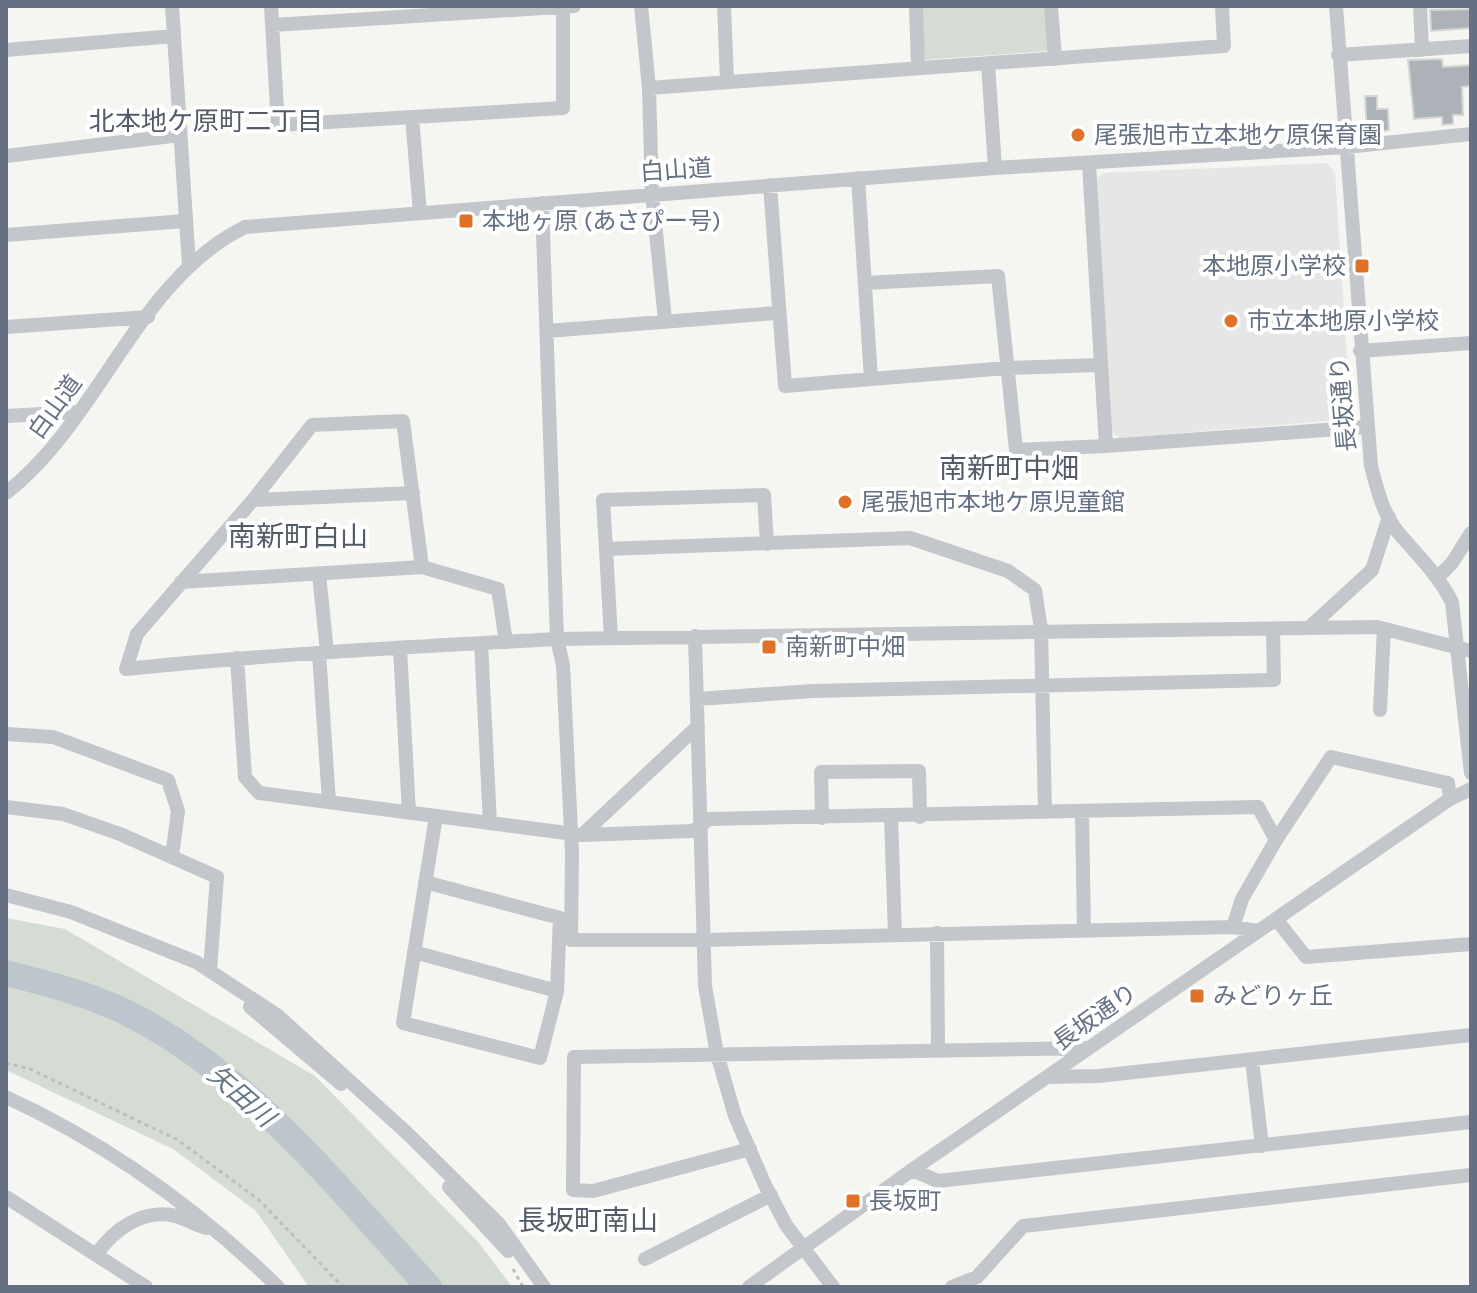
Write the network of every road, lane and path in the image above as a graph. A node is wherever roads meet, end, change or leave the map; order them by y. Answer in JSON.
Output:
{"nodes":[{"id":1,"x":172,"y":6,"type":"edge"},
{"id":2,"x":271,"y":6,"type":"edge"},
{"id":3,"x":563,"y":6,"type":"edge"},
{"id":4,"x":574,"y":6,"type":"edge"},
{"id":5,"x":641,"y":6,"type":"edge"},
{"id":6,"x":724,"y":6,"type":"edge"},
{"id":7,"x":916,"y":6,"type":"edge"},
{"id":8,"x":1051,"y":6,"type":"edge"},
{"id":9,"x":1222,"y":6,"type":"edge"},
{"id":10,"x":1336,"y":6,"type":"edge"},
{"id":11,"x":1420,"y":6,"type":"edge"},
{"id":12,"x":273,"y":25,"type":"junction"},
{"id":13,"x":174,"y":36,"type":"junction"},
{"id":14,"x":1471,"y":46,"type":"edge"},
{"id":15,"x":6,"y":50,"type":"edge"},
{"id":16,"x":1422,"y":50,"type":"junction"},
{"id":17,"x":1338,"y":55,"type":"junction"},
{"id":18,"x":1055,"y":59,"type":"junction"},
{"id":19,"x":988,"y":64,"type":"junction"},
{"id":20,"x":918,"y":66,"type":"junction"},
{"id":21,"x":727,"y":80,"type":"junction"},
{"id":22,"x":649,"y":88,"type":"junction"},
{"id":23,"x":412,"y":117,"type":"junction"},
{"id":24,"x":1471,"y":134,"type":"edge"},
{"id":25,"x":180,"y":135,"type":"junction"},
{"id":26,"x":1346,"y":147,"type":"junction"},
{"id":27,"x":6,"y":156,"type":"edge"},
{"id":28,"x":1089,"y":164,"type":"junction"},
{"id":29,"x":995,"y":168,"type":"junction"},
{"id":30,"x":858,"y":178,"type":"junction"},
{"id":31,"x":770,"y":185,"type":"junction"},
{"id":32,"x":652,"y":194,"type":"junction"},
{"id":33,"x":542,"y":203,"type":"junction"},
{"id":34,"x":420,"y":213,"type":"junction"},
{"id":35,"x":185,"y":221,"type":"junction"},
{"id":36,"x":6,"y":235,"type":"edge"},
{"id":37,"x":189,"y":265,"type":"junction"},
{"id":38,"x":865,"y":283,"type":"junction"},
{"id":39,"x":776,"y":313,"type":"junction"},
{"id":40,"x":148,"y":317,"type":"junction"},
{"id":41,"x":665,"y":320,"type":"junction"},
{"id":42,"x":6,"y":327,"type":"edge"},
{"id":43,"x":547,"y":331,"type":"junction"},
{"id":44,"x":1471,"y":343,"type":"edge"},
{"id":45,"x":1360,"y":351,"type":"junction"},
{"id":46,"x":1100,"y":365,"type":"junction"},
{"id":47,"x":1007,"y":368,"type":"junction"},
{"id":48,"x":871,"y":379,"type":"junction"},
{"id":49,"x":79,"y":412,"type":"junction"},
{"id":50,"x":6,"y":416,"type":"edge"},
{"id":51,"x":1366,"y":427,"type":"junction"},
{"id":52,"x":1106,"y":446,"type":"junction"},
{"id":53,"x":6,"y":493,"type":"edge"},
{"id":54,"x":413,"y":493,"type":"junction"},
{"id":55,"x":253,"y":500,"type":"junction"},
{"id":56,"x":1389,"y":517,"type":"junction"},
{"id":57,"x":1471,"y":533,"type":"edge"},
{"id":58,"x":767,"y":544,"type":"junction"},
{"id":59,"x":606,"y":549,"type":"junction"},
{"id":60,"x":422,"y":567,"type":"junction"},
{"id":61,"x":319,"y":574,"type":"junction"},
{"id":62,"x":1439,"y":576,"type":"junction"},
{"id":63,"x":181,"y":582,"type":"junction"},
{"id":64,"x":1311,"y":626,"type":"junction"},
{"id":65,"x":1041,"y":629,"type":"junction"},
{"id":66,"x":1273,"y":629,"type":"junction"},
{"id":67,"x":1384,"y":629,"type":"junction"},
{"id":68,"x":695,"y":636,"type":"junction"},
{"id":69,"x":611,"y":638,"type":"junction"},
{"id":70,"x":557,"y":639,"type":"junction"},
{"id":71,"x":506,"y":642,"type":"junction"},
{"id":72,"x":481,"y":643,"type":"junction"},
{"id":73,"x":400,"y":648,"type":"junction"},
{"id":74,"x":1465,"y":650,"type":"edge"},
{"id":75,"x":323,"y":653,"type":"junction"},
{"id":76,"x":237,"y":658,"type":"junction"},
{"id":77,"x":1040,"y":687,"type":"junction"},
{"id":78,"x":697,"y":699,"type":"junction"},
{"id":79,"x":1380,"y":710,"type":"dead end"},
{"id":80,"x":698,"y":726,"type":"junction"},
{"id":81,"x":6,"y":734,"type":"edge"},
{"id":82,"x":1471,"y":773,"type":"edge"},
{"id":83,"x":1471,"y":789,"type":"edge"},
{"id":84,"x":1450,"y":799,"type":"junction"},
{"id":85,"x":329,"y":802,"type":"junction"},
{"id":86,"x":6,"y":807,"type":"edge"},
{"id":87,"x":1045,"y":812,"type":"junction"},
{"id":88,"x":1082,"y":812,"type":"junction"},
{"id":89,"x":409,"y":813,"type":"junction"},
{"id":90,"x":436,"y":816,"type":"junction"},
{"id":91,"x":891,"y":817,"type":"junction"},
{"id":92,"x":920,"y":817,"type":"junction"},
{"id":93,"x":822,"y":818,"type":"junction"},
{"id":94,"x":490,"y":823,"type":"junction"},
{"id":95,"x":701,"y":823,"type":"junction"},
{"id":96,"x":576,"y":835,"type":"junction"},
{"id":97,"x":1276,"y":840,"type":"junction"},
{"id":98,"x":172,"y":856,"type":"junction"},
{"id":99,"x":425,"y":882,"type":"junction"},
{"id":100,"x":6,"y":895,"type":"edge"},
{"id":101,"x":6,"y":906,"type":"edge"},
{"id":102,"x":1276,"y":919,"type":"junction"},
{"id":103,"x":1233,"y":927,"type":"junction"},
{"id":104,"x":1084,"y":930,"type":"junction"},
{"id":105,"x":1258,"y":931,"type":"junction"},
{"id":106,"x":566,"y":933,"type":"junction"},
{"id":107,"x":937,"y":933,"type":"junction"},
{"id":108,"x":895,"y":934,"type":"junction"},
{"id":109,"x":704,"y":940,"type":"junction"},
{"id":110,"x":1471,"y":944,"type":"edge"},
{"id":111,"x":414,"y":952,"type":"junction"},
{"id":112,"x":210,"y":970,"type":"junction"},
{"id":113,"x":557,"y":991,"type":"junction"},
{"id":114,"x":1471,"y":1035,"type":"edge"},
{"id":115,"x":1089,"y":1048,"type":"junction"},
{"id":116,"x":938,"y":1049,"type":"junction"},
{"id":117,"x":717,"y":1054,"type":"junction"},
{"id":118,"x":1252,"y":1060,"type":"junction"},
{"id":119,"x":6,"y":1063,"type":"edge"},
{"id":120,"x":1047,"y":1077,"type":"junction"},
{"id":121,"x":6,"y":1097,"type":"edge"},
{"id":122,"x":1471,"y":1122,"type":"edge"},
{"id":123,"x":1262,"y":1146,"type":"junction"},
{"id":124,"x":750,"y":1149,"type":"junction"},
{"id":125,"x":912,"y":1170,"type":"junction"},
{"id":126,"x":1471,"y":1175,"type":"edge"},
{"id":127,"x":771,"y":1195,"type":"junction"},
{"id":128,"x":6,"y":1197,"type":"edge"},
{"id":129,"x":212,"y":1227,"type":"junction"},
{"id":130,"x":805,"y":1249,"type":"junction"},
{"id":131,"x":97,"y":1254,"type":"junction"},
{"id":132,"x":645,"y":1259,"type":"dead end"},
{"id":133,"x":976,"y":1282,"type":"edge"},
{"id":134,"x":146,"y":1287,"type":"edge"},
{"id":135,"x":278,"y":1287,"type":"edge"},
{"id":136,"x":343,"y":1287,"type":"edge"},
{"id":137,"x":534,"y":1287,"type":"edge"},
{"id":138,"x":544,"y":1287,"type":"edge"},
{"id":139,"x":749,"y":1287,"type":"edge"},
{"id":140,"x":833,"y":1287,"type":"edge"},
{"id":141,"x":952,"y":1287,"type":"edge"}],
"edges":[{"from":1,"to":13,"type":"street"},
{"from":2,"to":12,"type":"street"},
{"from":3,"to":4,"type":"street"},
{"from":3,"to":12,"type":"street"},
{"from":3,"to":23,"type":"street"},
{"from":5,"to":22,"type":"street"},
{"from":6,"to":21,"type":"street"},
{"from":7,"to":20,"type":"street"},
{"from":8,"to":18,"type":"street"},
{"from":9,"to":18,"type":"street"},
{"from":10,"to":17,"type":"street","name":"長坂通り"},
{"from":11,"to":16,"type":"street"},
{"from":12,"to":23,"type":"street"},
{"from":13,"to":15,"type":"street"},
{"from":13,"to":25,"type":"street"},
{"from":14,"to":16,"type":"street"},
{"from":16,"to":17,"type":"street"},
{"from":17,"to":26,"type":"street","name":"長坂通り"},
{"from":18,"to":19,"type":"street"},
{"from":19,"to":20,"type":"street"},
{"from":19,"to":29,"type":"street"},
{"from":20,"to":21,"type":"street"},
{"from":21,"to":22,"type":"street"},
{"from":22,"to":32,"type":"street"},
{"from":23,"to":34,"type":"street"},
{"from":24,"to":26,"type":"street","name":"白山道"},
{"from":25,"to":27,"type":"street"},
{"from":25,"to":35,"type":"street"},
{"from":26,"to":28,"type":"street","name":"白山道"},
{"from":26,"to":45,"type":"street","name":"長坂通り"},
{"from":28,"to":29,"type":"street","name":"白山道"},
{"from":28,"to":46,"type":"street"},
{"from":29,"to":30,"type":"street","name":"白山道"},
{"from":30,"to":31,"type":"street","name":"白山道"},
{"from":30,"to":38,"type":"street"},
{"from":31,"to":32,"type":"street","name":"白山道"},
{"from":31,"to":39,"type":"street"},
{"from":32,"to":33,"type":"street","name":"白山道"},
{"from":32,"to":41,"type":"street"},
{"from":33,"to":34,"type":"street","name":"白山道"},
{"from":33,"to":43,"type":"street"},
{"from":34,"to":37,"type":"street","name":"白山道"},
{"from":35,"to":36,"type":"street"},
{"from":35,"to":37,"type":"street"},
{"from":37,"to":40,"type":"street","name":"白山道"},
{"from":38,"to":47,"type":"street"},
{"from":38,"to":48,"type":"street"},
{"from":39,"to":41,"type":"street"},
{"from":39,"to":48,"type":"street"},
{"from":40,"to":42,"type":"street"},
{"from":40,"to":49,"type":"street","name":"白山道"},
{"from":41,"to":43,"type":"street"},
{"from":43,"to":70,"type":"street"},
{"from":44,"to":45,"type":"street"},
{"from":45,"to":51,"type":"street","name":"長坂通り"},
{"from":46,"to":47,"type":"street"},
{"from":46,"to":52,"type":"street"},
{"from":47,"to":48,"type":"street"},
{"from":47,"to":52,"type":"street"},
{"from":49,"to":50,"type":"street"},
{"from":49,"to":53,"type":"street","name":"白山道"},
{"from":51,"to":52,"type":"street"},
{"from":51,"to":56,"type":"street","name":"長坂通り"},
{"from":54,"to":55,"type":"street"},
{"from":54,"to":55,"type":"street"},
{"from":54,"to":60,"type":"street"},
{"from":55,"to":63,"type":"street"},
{"from":56,"to":62,"type":"street","name":"長坂通り"},
{"from":56,"to":64,"type":"street"},
{"from":57,"to":62,"type":"street"},
{"from":58,"to":59,"type":"street"},
{"from":58,"to":59,"type":"street"},
{"from":58,"to":65,"type":"street"},
{"from":59,"to":69,"type":"street"},
{"from":60,"to":61,"type":"street"},
{"from":60,"to":71,"type":"street"},
{"from":61,"to":63,"type":"street"},
{"from":61,"to":75,"type":"street"},
{"from":62,"to":74,"type":"street","name":"長坂通り"},
{"from":63,"to":76,"type":"street"},
{"from":64,"to":66,"type":"street"},
{"from":64,"to":67,"type":"street"},
{"from":65,"to":66,"type":"street"},
{"from":65,"to":68,"type":"street"},
{"from":65,"to":77,"type":"street"},
{"from":66,"to":77,"type":"street"},
{"from":67,"to":74,"type":"street"},
{"from":67,"to":79,"type":"street"},
{"from":68,"to":69,"type":"street"},
{"from":68,"to":78,"type":"street"},
{"from":69,"to":70,"type":"street"},
{"from":70,"to":71,"type":"street"},
{"from":70,"to":96,"type":"street"},
{"from":71,"to":72,"type":"street"},
{"from":72,"to":73,"type":"street"},
{"from":72,"to":94,"type":"street"},
{"from":73,"to":75,"type":"street"},
{"from":73,"to":89,"type":"street"},
{"from":74,"to":82,"type":"street","name":"長坂通り"},
{"from":75,"to":76,"type":"street"},
{"from":75,"to":85,"type":"street"},
{"from":76,"to":85,"type":"street"},
{"from":77,"to":78,"type":"street"},
{"from":77,"to":87,"type":"street"},
{"from":78,"to":80,"type":"street"},
{"from":80,"to":95,"type":"street"},
{"from":80,"to":96,"type":"street"},
{"from":81,"to":98,"type":"street"},
{"from":83,"to":84,"type":"street","name":"長坂通り"},
{"from":84,"to":97,"type":"street"},
{"from":84,"to":102,"type":"street","name":"長坂通り"},
{"from":85,"to":89,"type":"street"},
{"from":86,"to":98,"type":"street"},
{"from":87,"to":88,"type":"street"},
{"from":87,"to":92,"type":"street"},
{"from":88,"to":97,"type":"street"},
{"from":88,"to":104,"type":"street"},
{"from":89,"to":90,"type":"street"},
{"from":90,"to":94,"type":"street"},
{"from":90,"to":99,"type":"street"},
{"from":91,"to":92,"type":"street"},
{"from":91,"to":93,"type":"street"},
{"from":91,"to":108,"type":"street"},
{"from":92,"to":93,"type":"street"},
{"from":93,"to":95,"type":"street"},
{"from":94,"to":96,"type":"street"},
{"from":95,"to":96,"type":"street"},
{"from":95,"to":109,"type":"street"},
{"from":96,"to":106,"type":"street"},
{"from":97,"to":103,"type":"street"},
{"from":98,"to":112,"type":"street"},
{"from":99,"to":106,"type":"street"},
{"from":99,"to":111,"type":"street"},
{"from":100,"to":112,"type":"street"},
{"from":101,"to":137,"type":"street"},
{"from":102,"to":105,"type":"street","name":"長坂通り"},
{"from":102,"to":110,"type":"street"},
{"from":103,"to":104,"type":"street"},
{"from":103,"to":105,"type":"street"},
{"from":104,"to":107,"type":"street"},
{"from":105,"to":115,"type":"street","name":"長坂通り"},
{"from":106,"to":109,"type":"street"},
{"from":106,"to":113,"type":"street"},
{"from":107,"to":108,"type":"street"},
{"from":107,"to":116,"type":"street"},
{"from":108,"to":109,"type":"street"},
{"from":109,"to":117,"type":"street"},
{"from":111,"to":113,"type":"street"},
{"from":111,"to":113,"type":"street"},
{"from":112,"to":138,"type":"street"},
{"from":114,"to":118,"type":"street"},
{"from":115,"to":116,"type":"street"},
{"from":115,"to":120,"type":"street","name":"長坂通り"},
{"from":116,"to":117,"type":"street"},
{"from":117,"to":124,"type":"street"},
{"from":117,"to":124,"type":"street"},
{"from":118,"to":120,"type":"street"},
{"from":118,"to":123,"type":"street"},
{"from":119,"to":136,"type":"path"},
{"from":120,"to":125,"type":"street","name":"長坂通り"},
{"from":121,"to":129,"type":"street"},
{"from":122,"to":123,"type":"street"},
{"from":123,"to":125,"type":"street"},
{"from":124,"to":127,"type":"street"},
{"from":125,"to":130,"type":"street","name":"長坂通り"},
{"from":126,"to":133,"type":"street"},
{"from":127,"to":130,"type":"street"},
{"from":127,"to":132,"type":"street"},
{"from":128,"to":131,"type":"street"},
{"from":129,"to":131,"type":"street"},
{"from":129,"to":135,"type":"street"},
{"from":130,"to":139,"type":"street","name":"長坂通り"},
{"from":130,"to":140,"type":"street"},
{"from":131,"to":134,"type":"street"},
{"from":133,"to":141,"type":"street"}]}
